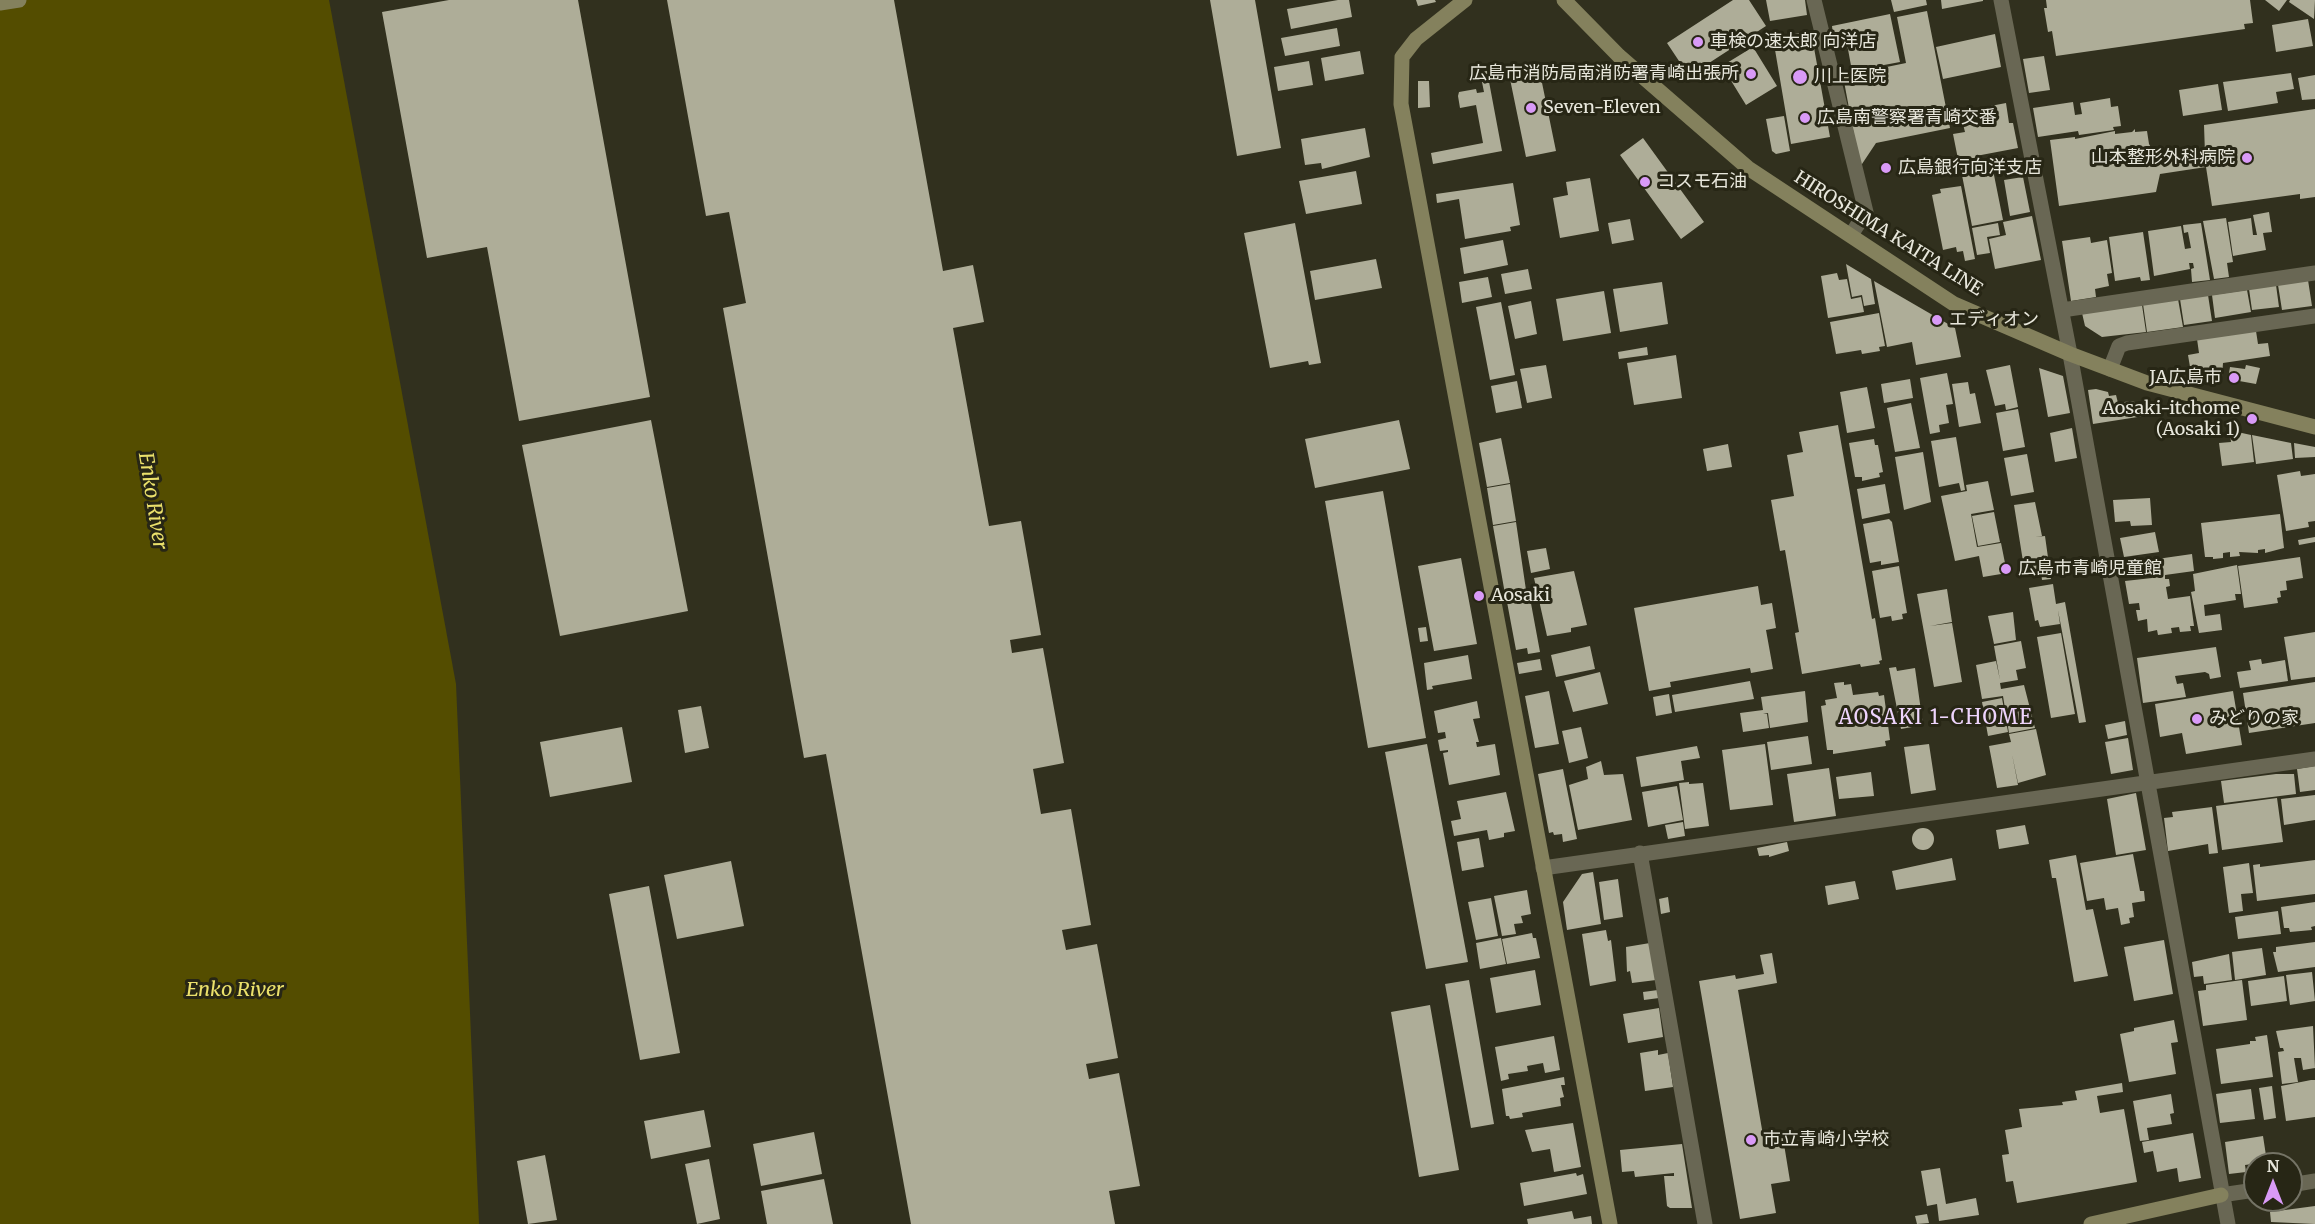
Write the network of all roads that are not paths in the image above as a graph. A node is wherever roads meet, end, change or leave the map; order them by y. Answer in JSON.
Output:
{"nodes":[{"id":1,"x":19,"y":0,"type":"edge"},
{"id":2,"x":1465,"y":0,"type":"edge"},
{"id":3,"x":1564,"y":0,"type":"edge"},
{"id":4,"x":1814,"y":0,"type":"edge"},
{"id":5,"x":2001,"y":0,"type":"edge"},
{"id":6,"x":0,"y":3,"type":"edge"},
{"id":7,"x":1851,"y":235,"type":"junction"},
{"id":8,"x":2315,"y":273,"type":"edge"},
{"id":9,"x":2062,"y":310,"type":"junction"},
{"id":10,"x":2315,"y":316,"type":"edge"},
{"id":11,"x":2070,"y":354,"type":"junction"},
{"id":12,"x":2110,"y":369,"type":"junction"},
{"id":13,"x":2315,"y":427,"type":"edge"},
{"id":14,"x":2315,"y":759,"type":"edge"},
{"id":15,"x":2149,"y":782,"type":"junction"},
{"id":16,"x":1640,"y":853,"type":"junction"},
{"id":17,"x":1543,"y":868,"type":"junction"},
{"id":18,"x":2243,"y":1191,"type":"edge"},
{"id":19,"x":2221,"y":1194,"type":"junction"},
{"id":20,"x":2230,"y":1223,"type":"edge"},
{"id":21,"x":1610,"y":1224,"type":"edge"},
{"id":22,"x":1704,"y":1224,"type":"edge"},
{"id":23,"x":2091,"y":1224,"type":"edge"}],
"edges":[{"from":1,"to":6,"type":"street"},
{"from":2,"to":17,"type":"street"},
{"from":3,"to":7,"type":"street","name":"HIROSHIMA KAITA LINE"},
{"from":4,"to":7,"type":"street"},
{"from":5,"to":9,"type":"street"},
{"from":7,"to":11,"type":"street","name":"HIROSHIMA KAITA LINE"},
{"from":8,"to":9,"type":"street"},
{"from":9,"to":11,"type":"street"},
{"from":10,"to":12,"type":"street"},
{"from":11,"to":12,"type":"street","name":"HIROSHIMA KAITA LINE"},
{"from":11,"to":15,"type":"street"},
{"from":12,"to":13,"type":"street","name":"HIROSHIMA KAITA LINE"},
{"from":14,"to":15,"type":"street"},
{"from":15,"to":16,"type":"street"},
{"from":15,"to":19,"type":"street"},
{"from":16,"to":17,"type":"street"},
{"from":16,"to":22,"type":"street"},
{"from":17,"to":21,"type":"street"},
{"from":18,"to":19,"type":"street"},
{"from":19,"to":20,"type":"street"},
{"from":19,"to":23,"type":"street"}]}
